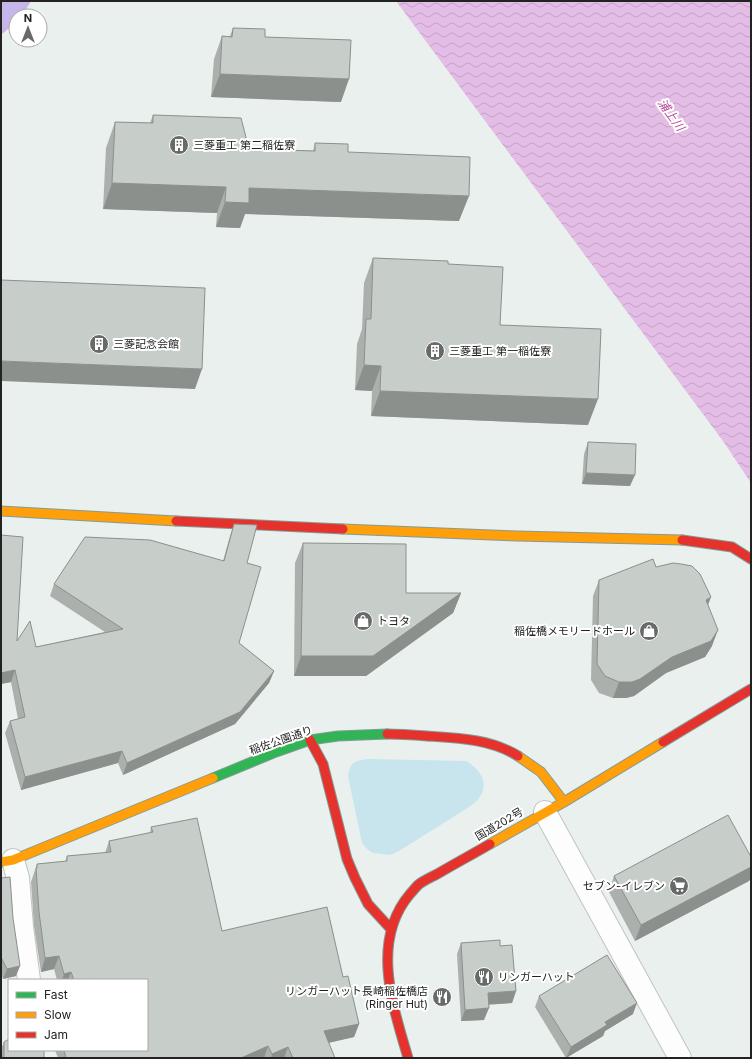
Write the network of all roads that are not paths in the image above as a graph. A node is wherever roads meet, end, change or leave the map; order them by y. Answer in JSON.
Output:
{"nodes":[{"id":1,"x":1,"y":511,"type":"edge"},
{"id":2,"x":751,"y":559,"type":"edge"},
{"id":3,"x":751,"y":689,"type":"edge"},
{"id":4,"x":310,"y":740,"type":"junction"},
{"id":5,"x":554,"y":807,"type":"junction"},
{"id":6,"x":7,"y":861,"type":"edge"},
{"id":7,"x":390,"y":928,"type":"junction"},
{"id":8,"x":29,"y":979,"type":"edge"},
{"id":9,"x":408,"y":1058,"type":"edge"},
{"id":10,"x":680,"y":1058,"type":"edge"}],
"edges":[{"from":1,"to":2,"type":"main road"},
{"from":3,"to":5,"type":"main road","name":"国道202号"},
{"from":4,"to":5,"type":"main road","name":"稲佐公園通り"},
{"from":4,"to":6,"type":"main road","name":"稲佐公園通り"},
{"from":4,"to":7,"type":"main road"},
{"from":5,"to":7,"type":"main road","name":"国道202号"},
{"from":5,"to":10,"type":"street"},
{"from":6,"to":8,"type":"street"},
{"from":7,"to":9,"type":"main road","name":"国道202号"}]}
